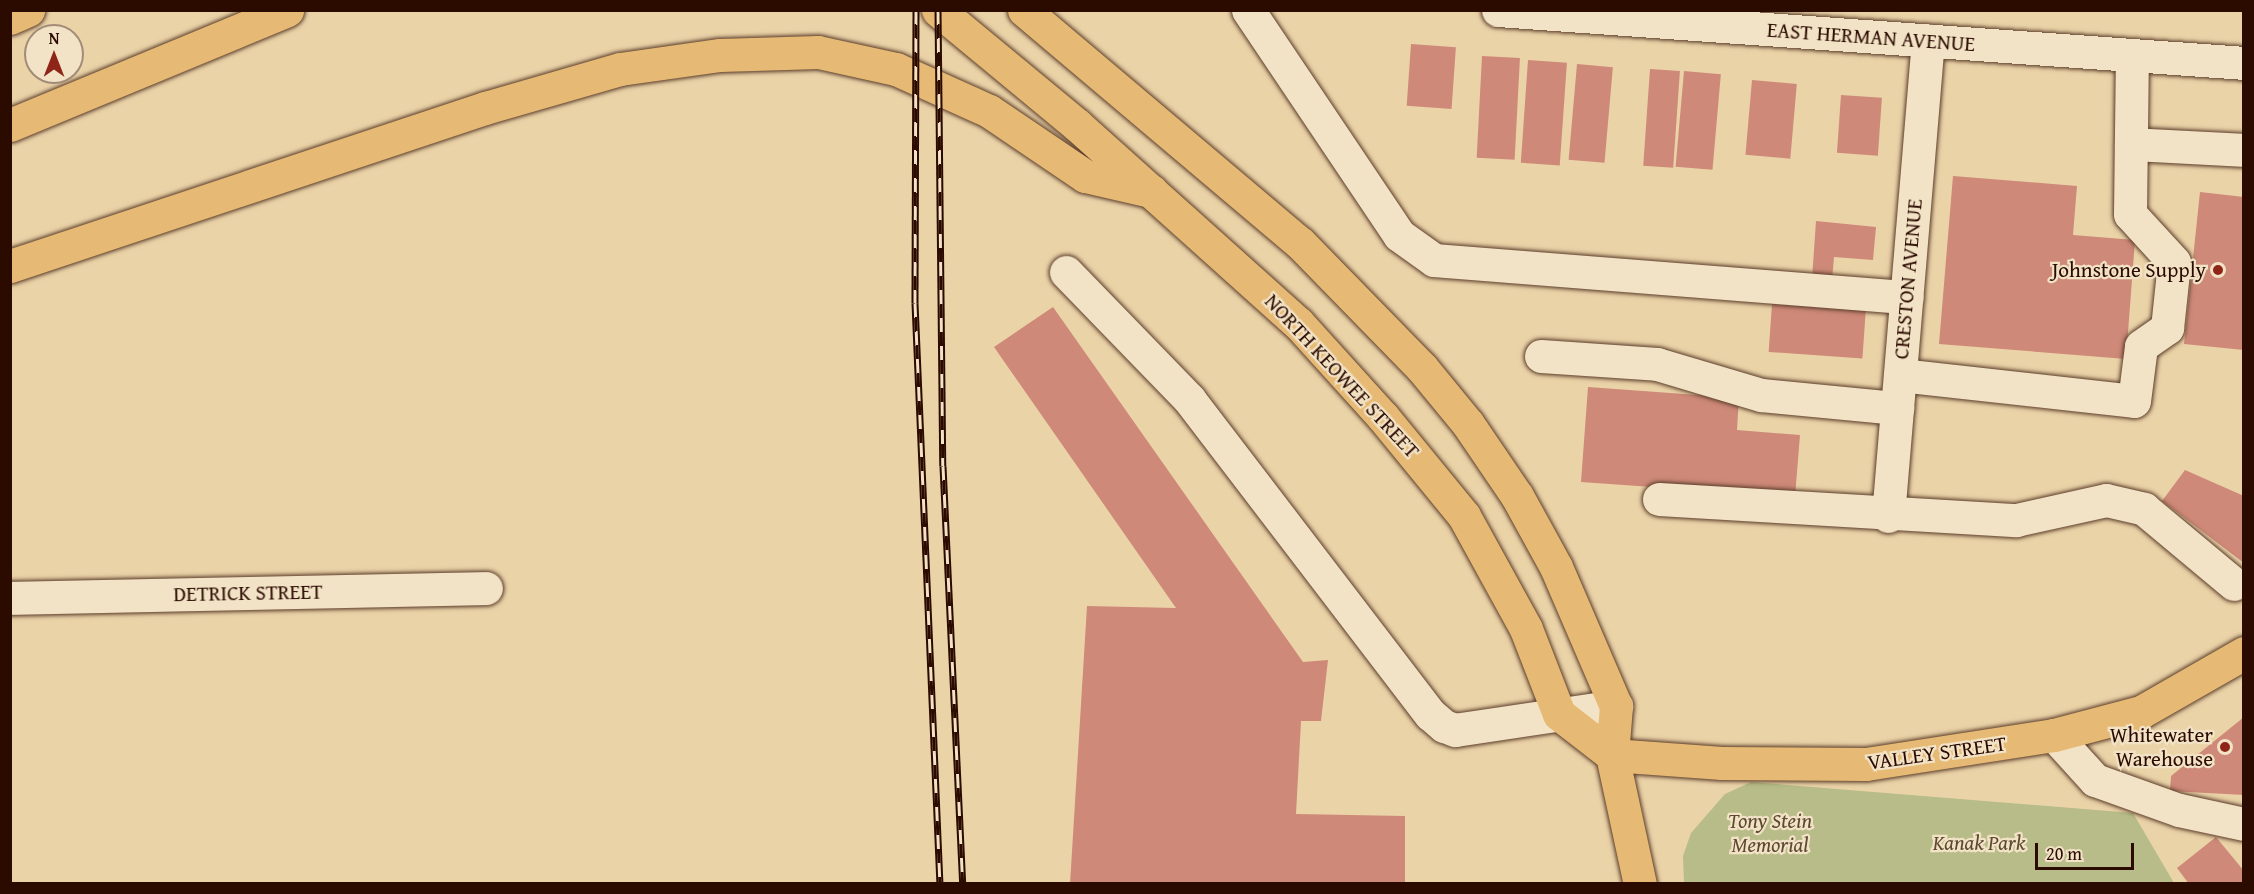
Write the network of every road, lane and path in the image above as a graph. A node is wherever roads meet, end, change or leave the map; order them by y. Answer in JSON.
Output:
{"nodes":[{"id":1,"x":28,"y":10,"type":"edge"},
{"id":2,"x":287,"y":10,"type":"edge"},
{"id":3,"x":938,"y":10,"type":"edge"},
{"id":4,"x":1024,"y":10,"type":"edge"},
{"id":5,"x":1248,"y":10,"type":"edge"},
{"id":6,"x":1498,"y":10,"type":"edge"},
{"id":7,"x":10,"y":18,"type":"edge"},
{"id":8,"x":1928,"y":41,"type":"junction"},
{"id":9,"x":2132,"y":56,"type":"junction"},
{"id":10,"x":2244,"y":63,"type":"edge"},
{"id":11,"x":10,"y":125,"type":"edge"},
{"id":12,"x":2131,"y":144,"type":"junction"},
{"id":13,"x":2244,"y":150,"type":"edge"},
{"id":14,"x":1151,"y":191,"type":"junction"},
{"id":15,"x":10,"y":266,"type":"edge"},
{"id":16,"x":1066,"y":272,"type":"dead end"},
{"id":17,"x":1907,"y":297,"type":"junction"},
{"id":18,"x":1541,"y":356,"type":"dead end"},
{"id":19,"x":1900,"y":375,"type":"junction"},
{"id":20,"x":1897,"y":408,"type":"junction"},
{"id":21,"x":1659,"y":500,"type":"dead end"},
{"id":22,"x":1888,"y":516,"type":"junction"},
{"id":23,"x":2234,"y":584,"type":"dead end"},
{"id":24,"x":486,"y":588,"type":"dead end"},
{"id":25,"x":10,"y":598,"type":"edge"},
{"id":26,"x":2244,"y":653,"type":"edge"},
{"id":27,"x":1616,"y":705,"type":"junction"},
{"id":28,"x":1559,"y":714,"type":"junction"},
{"id":29,"x":2054,"y":735,"type":"junction"},
{"id":30,"x":1612,"y":755,"type":"junction"},
{"id":31,"x":2244,"y":824,"type":"edge"},
{"id":32,"x":1640,"y":884,"type":"edge"}],
"edges":[{"from":1,"to":7,"type":"main road"},
{"from":2,"to":11,"type":"main road"},
{"from":3,"to":14,"type":"main road","name":"NORTH KEOWEE STREET"},
{"from":4,"to":27,"type":"main road"},
{"from":5,"to":17,"type":"street"},
{"from":6,"to":8,"type":"street","name":"EAST HERMAN AVENUE"},
{"from":8,"to":9,"type":"street","name":"EAST HERMAN AVENUE"},
{"from":8,"to":17,"type":"street","name":"CRESTON AVENUE"},
{"from":9,"to":10,"type":"street","name":"EAST HERMAN AVENUE"},
{"from":9,"to":12,"type":"street"},
{"from":12,"to":13,"type":"street"},
{"from":12,"to":19,"type":"street"},
{"from":14,"to":15,"type":"main road"},
{"from":14,"to":28,"type":"main road","name":"NORTH KEOWEE STREET"},
{"from":16,"to":28,"type":"street"},
{"from":17,"to":19,"type":"street","name":"CRESTON AVENUE"},
{"from":18,"to":20,"type":"street"},
{"from":19,"to":20,"type":"street","name":"CRESTON AVENUE"},
{"from":20,"to":22,"type":"street","name":"CRESTON AVENUE"},
{"from":21,"to":22,"type":"street"},
{"from":22,"to":23,"type":"street"},
{"from":24,"to":25,"type":"street","name":"DETRICK STREET"},
{"from":26,"to":29,"type":"main road","name":"VALLEY STREET"},
{"from":27,"to":28,"type":"street"},
{"from":27,"to":30,"type":"main road"},
{"from":28,"to":30,"type":"main road"},
{"from":29,"to":30,"type":"main road","name":"VALLEY STREET"},
{"from":29,"to":31,"type":"street"},
{"from":30,"to":32,"type":"main road"}]}
